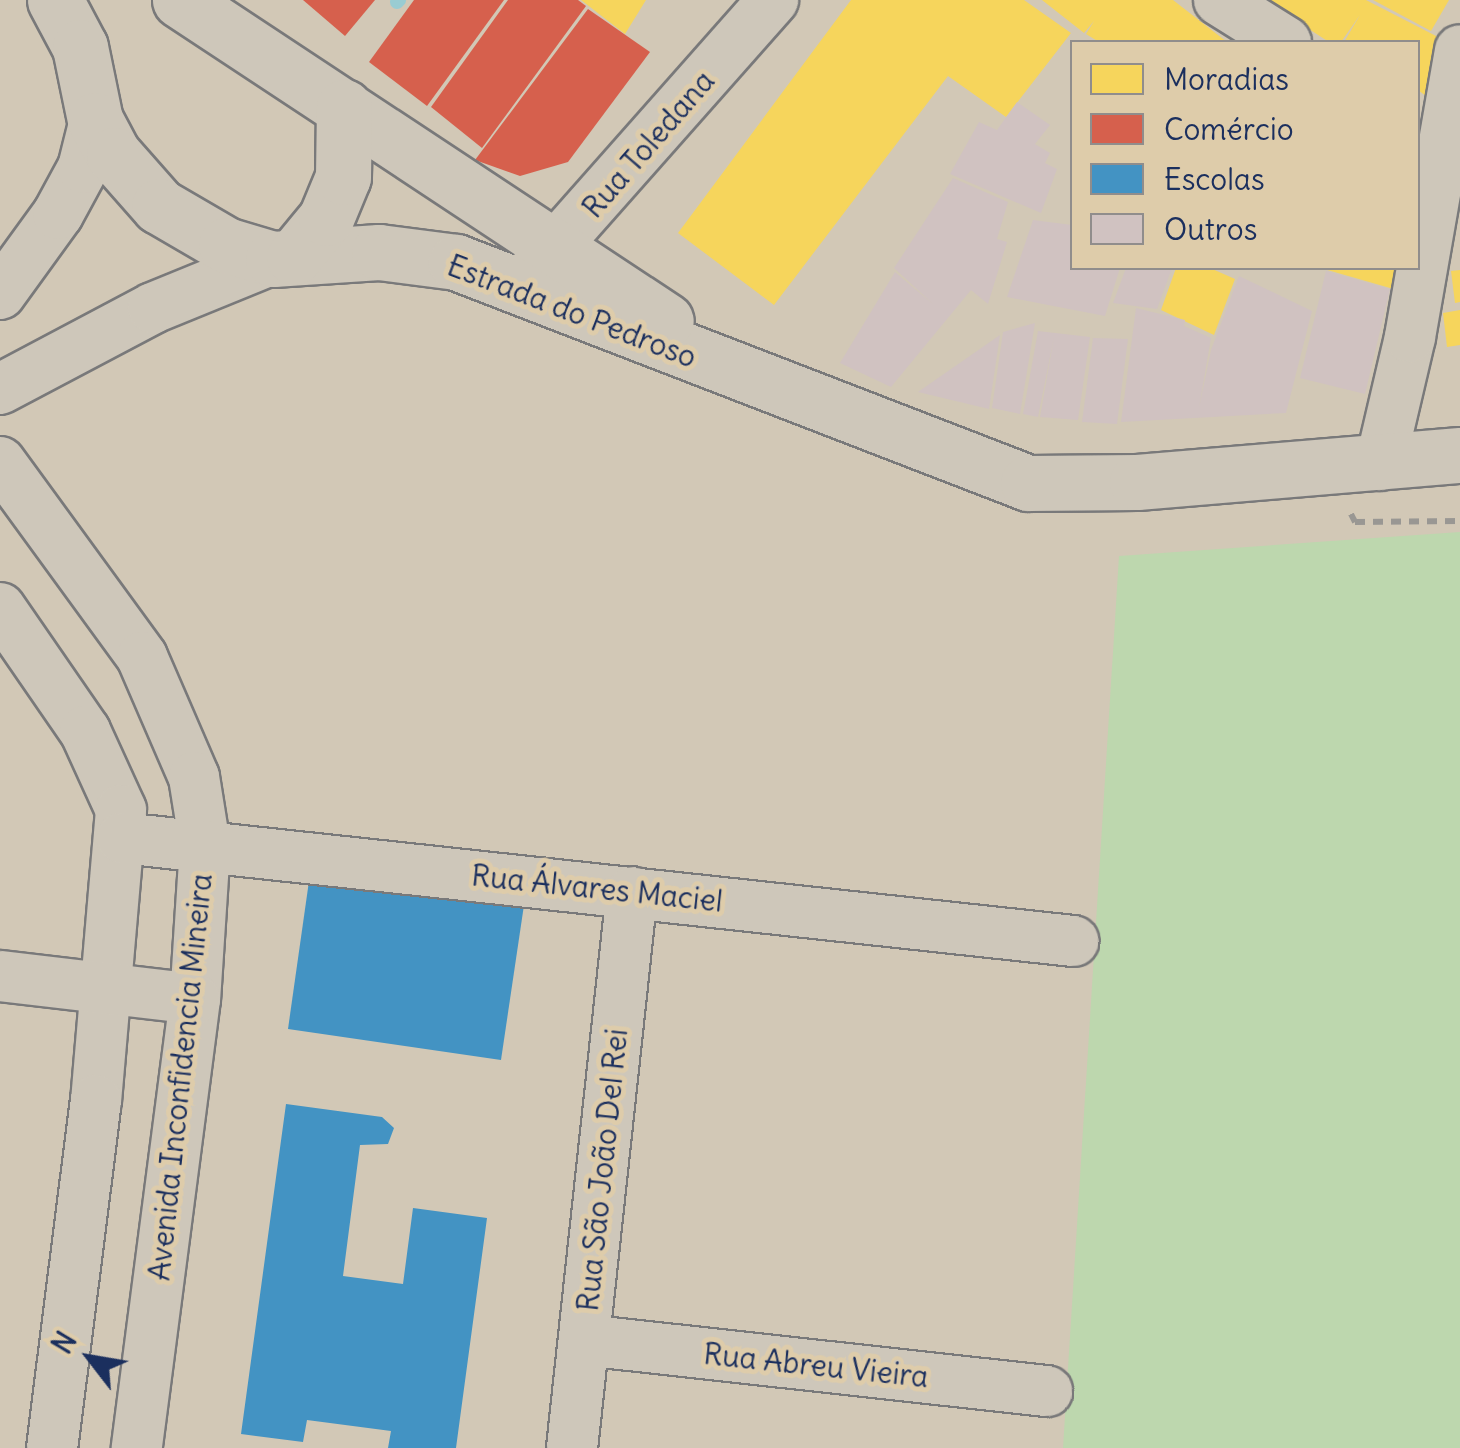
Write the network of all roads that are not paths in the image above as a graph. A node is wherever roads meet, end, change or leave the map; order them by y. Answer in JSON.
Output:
{"nodes":[{"id":1,"x":56,"y":0,"type":"edge"},
{"id":2,"x":102,"y":0,"type":"edge"},
{"id":3,"x":180,"y":0,"type":"edge"},
{"id":4,"x":773,"y":0,"type":"edge"},
{"id":5,"x":1219,"y":0,"type":"edge"},
{"id":6,"x":1283,"y":40,"type":"edge"},
{"id":7,"x":1460,"y":50,"type":"edge"},
{"id":8,"x":92,"y":99,"type":"junction"},
{"id":9,"x":344,"y":106,"type":"junction"},
{"id":10,"x":1430,"y":134,"type":"edge"},
{"id":11,"x":1420,"y":242,"type":"edge"},
{"id":12,"x":559,"y":246,"type":"junction"},
{"id":13,"x":284,"y":258,"type":"junction"},
{"id":14,"x":1417,"y":270,"type":"edge"},
{"id":15,"x":520,"y":284,"type":"junction"},
{"id":16,"x":0,"y":294,"type":"edge"},
{"id":17,"x":752,"y":380,"type":"junction"},
{"id":18,"x":0,"y":389,"type":"edge"},
{"id":19,"x":1460,"y":444,"type":"edge"},
{"id":20,"x":1460,"y":454,"type":"edge"},
{"id":21,"x":0,"y":462,"type":"edge"},
{"id":22,"x":1380,"y":465,"type":"junction"},
{"id":23,"x":0,"y":608,"type":"edge"},
{"id":24,"x":122,"y":838,"type":"junction"},
{"id":25,"x":205,"y":846,"type":"junction"},
{"id":26,"x":632,"y":892,"type":"junction"},
{"id":27,"x":1073,"y":940,"type":"dead end"},
{"id":28,"x":0,"y":976,"type":"edge"},
{"id":29,"x":107,"y":988,"type":"junction"},
{"id":30,"x":195,"y":999,"type":"junction"},
{"id":31,"x":584,"y":1340,"type":"junction"},
{"id":32,"x":1047,"y":1391,"type":"dead end"},
{"id":33,"x":52,"y":1448,"type":"edge"},
{"id":34,"x":137,"y":1448,"type":"edge"},
{"id":35,"x":572,"y":1448,"type":"edge"}],
"edges":[{"from":1,"to":8,"type":"main road","name":"Estrada do Pedroso"},
{"from":2,"to":8,"type":"main road"},
{"from":3,"to":9,"type":"main road","name":"Estrada do Pedroso"},
{"from":4,"to":12,"type":"street","name":"Rua Toledana"},
{"from":5,"to":6,"type":"street"},
{"from":7,"to":10,"type":"street"},
{"from":8,"to":13,"type":"main road","name":"Estrada do Pedroso"},
{"from":8,"to":16,"type":"street"},
{"from":9,"to":12,"type":"main road","name":"Estrada do Pedroso"},
{"from":9,"to":13,"type":"main road"},
{"from":10,"to":11,"type":"street"},
{"from":12,"to":15,"type":"street","name":"Rua Toledana"},
{"from":12,"to":17,"type":"main road","name":"Estrada do Pedroso"},
{"from":13,"to":15,"type":"main road","name":"Estrada do Pedroso"},
{"from":13,"to":18,"type":"street"},
{"from":14,"to":22,"type":"street"},
{"from":15,"to":17,"type":"main road","name":"Estrada do Pedroso"},
{"from":17,"to":22,"type":"main road","name":"Estrada do Pedroso"},
{"from":19,"to":22,"type":"main road","name":"Estrada do Pedroso"},
{"from":20,"to":22,"type":"main road","name":"Estrada do Pedroso"},
{"from":21,"to":25,"type":"street","name":"Avenida Inconfidencia Mineira"},
{"from":23,"to":24,"type":"street"},
{"from":24,"to":25,"type":"street","name":"Rua Álvares Maciel"},
{"from":24,"to":29,"type":"street"},
{"from":25,"to":26,"type":"street","name":"Rua Álvares Maciel"},
{"from":25,"to":30,"type":"street","name":"Avenida Inconfidencia Mineira"},
{"from":26,"to":27,"type":"street","name":"Rua Álvares Maciel"},
{"from":26,"to":31,"type":"street","name":"Rua São João Del Rei"},
{"from":28,"to":29,"type":"street"},
{"from":29,"to":30,"type":"street"},
{"from":29,"to":33,"type":"street"},
{"from":30,"to":34,"type":"street","name":"Avenida Inconfidencia Mineira"},
{"from":31,"to":32,"type":"street","name":"Rua Abreu Vieira"},
{"from":31,"to":35,"type":"street","name":"Rua São João Del Rei"}]}
